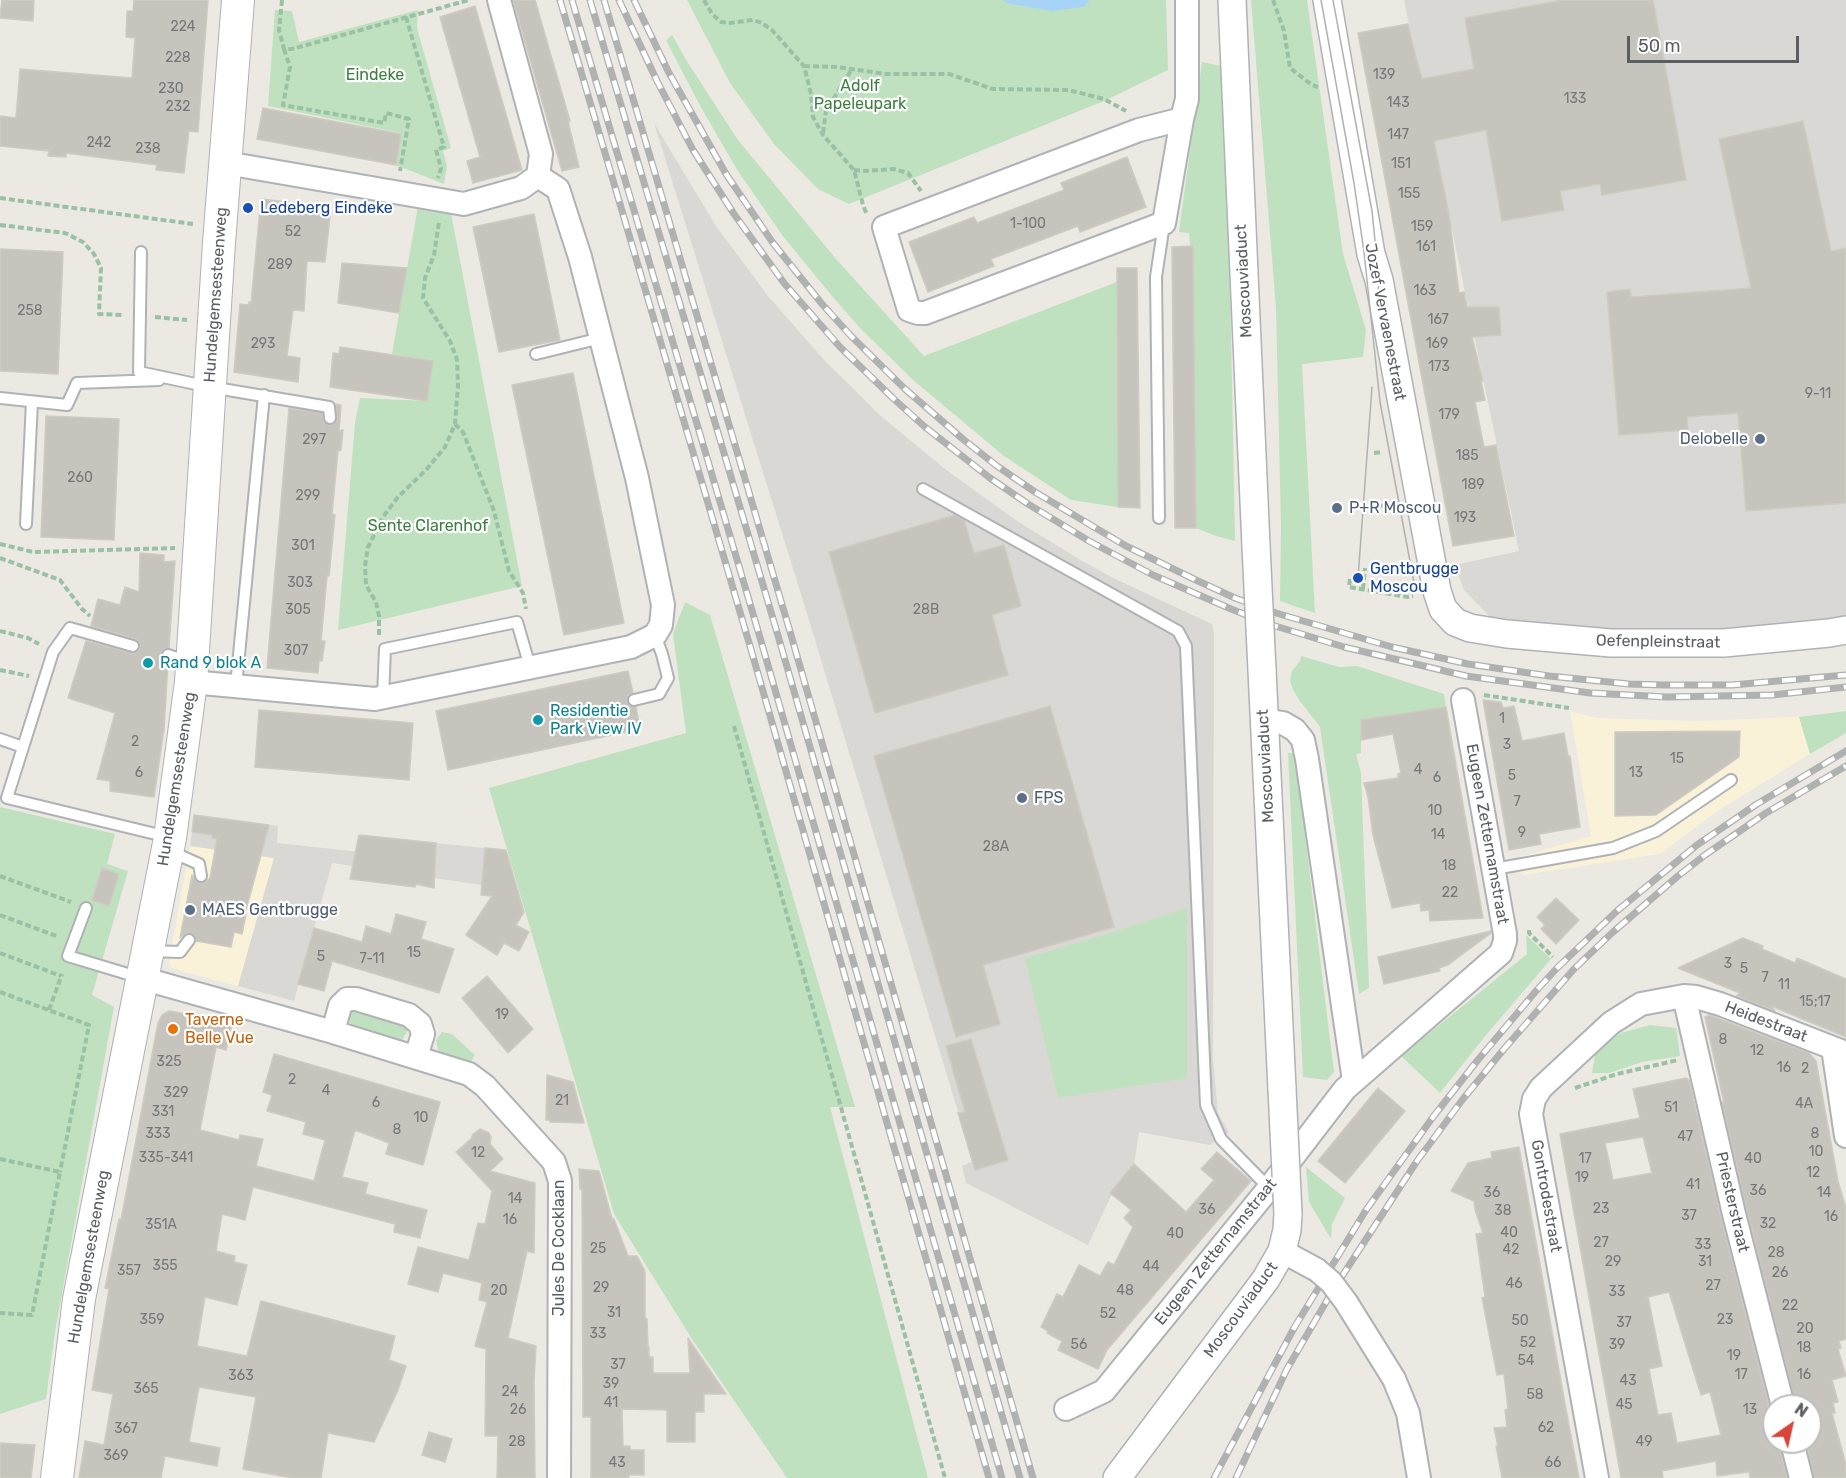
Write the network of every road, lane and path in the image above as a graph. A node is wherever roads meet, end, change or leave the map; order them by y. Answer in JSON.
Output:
{"nodes":[{"id":1,"x":238,"y":0,"type":"edge"},
{"id":2,"x":282,"y":0,"type":"edge"},
{"id":3,"x":469,"y":0,"type":"edge"},
{"id":4,"x":499,"y":0,"type":"edge"},
{"id":5,"x":704,"y":0,"type":"edge"},
{"id":6,"x":1187,"y":0,"type":"edge"},
{"id":7,"x":1232,"y":0,"type":"edge"},
{"id":8,"x":1273,"y":0,"type":"edge"},
{"id":9,"x":1327,"y":0,"type":"edge"},
{"id":10,"x":406,"y":17,"type":"junction"},
{"id":11,"x":284,"y":49,"type":"junction"},
{"id":12,"x":804,"y":66,"type":"junction"},
{"id":13,"x":852,"y":69,"type":"junction"},
{"id":14,"x":1344,"y":93,"type":"junction"},
{"id":15,"x":1182,"y":119,"type":"junction"},
{"id":16,"x":1139,"y":130,"type":"junction"},
{"id":17,"x":823,"y":135,"type":"junction"},
{"id":18,"x":226,"y":163,"type":"junction"},
{"id":19,"x":854,"y":170,"type":"junction"},
{"id":20,"x":538,"y":176,"type":"junction"},
{"id":21,"x":396,"y":192,"type":"junction"},
{"id":22,"x":0,"y":198,"type":"edge"},
{"id":23,"x":438,"y":199,"type":"junction"},
{"id":24,"x":934,"y":208,"type":"junction"},
{"id":25,"x":1164,"y":223,"type":"junction"},
{"id":26,"x":0,"y":225,"type":"edge"},
{"id":27,"x":884,"y":227,"type":"junction"},
{"id":28,"x":220,"y":228,"type":"junction"},
{"id":29,"x":141,"y":252,"type":"dead end"},
{"id":30,"x":138,"y":316,"type":"junction"},
{"id":31,"x":214,"y":321,"type":"junction"},
{"id":32,"x":601,"y":338,"type":"junction"},
{"id":33,"x":536,"y":354,"type":"dead end"},
{"id":34,"x":178,"y":380,"type":"junction"},
{"id":35,"x":210,"y":387,"type":"junction"},
{"id":36,"x":264,"y":395,"type":"junction"},
{"id":37,"x":0,"y":398,"type":"edge"},
{"id":38,"x":33,"y":402,"type":"junction"},
{"id":39,"x":330,"y":418,"type":"dead end"},
{"id":40,"x":455,"y":424,"type":"junction"},
{"id":41,"x":1381,"y":452,"type":"dead end"},
{"id":42,"x":1374,"y":453,"type":"dead end"},
{"id":43,"x":923,"y":489,"type":"dead end"},
{"id":44,"x":1370,"y":505,"type":"dead end"},
{"id":45,"x":1391,"y":506,"type":"dead end"},
{"id":46,"x":1159,"y":518,"type":"dead end"},
{"id":47,"x":26,"y":524,"type":"dead end"},
{"id":48,"x":0,"y":544,"type":"edge"},
{"id":49,"x":199,"y":547,"type":"junction"},
{"id":50,"x":0,"y":558,"type":"edge"},
{"id":51,"x":1365,"y":568,"type":"dead end"},
{"id":52,"x":1363,"y":590,"type":"dead end"},
{"id":53,"x":527,"y":614,"type":"dead end"},
{"id":54,"x":91,"y":617,"type":"dead end"},
{"id":55,"x":1470,"y":627,"type":"joint"},
{"id":56,"x":1846,"y":630,"type":"edge"},
{"id":57,"x":0,"y":631,"type":"edge"},
{"id":58,"x":655,"y":635,"type":"junction"},
{"id":59,"x":379,"y":639,"type":"dead end"},
{"id":60,"x":133,"y":646,"type":"dead end"},
{"id":61,"x":53,"y":652,"type":"junction"},
{"id":62,"x":184,"y":667,"type":"junction"},
{"id":63,"x":530,"y":667,"type":"junction"},
{"id":64,"x":0,"y":670,"type":"edge"},
{"id":65,"x":45,"y":679,"type":"junction"},
{"id":66,"x":236,"y":686,"type":"junction"},
{"id":67,"x":384,"y":697,"type":"junction"},
{"id":68,"x":634,"y":700,"type":"dead end"},
{"id":69,"x":1463,"y":700,"type":"joint"},
{"id":70,"x":1569,"y":708,"type":"dead end"},
{"id":71,"x":1264,"y":720,"type":"junction"},
{"id":72,"x":734,"y":726,"type":"dead end"},
{"id":73,"x":0,"y":739,"type":"edge"},
{"id":74,"x":23,"y":747,"type":"junction"},
{"id":75,"x":1731,"y":780,"type":"dead end"},
{"id":76,"x":168,"y":844,"type":"junction"},
{"id":77,"x":1494,"y":869,"type":"junction"},
{"id":78,"x":0,"y":876,"type":"edge"},
{"id":79,"x":201,"y":876,"type":"dead end"},
{"id":80,"x":86,"y":908,"type":"joint"},
{"id":81,"x":0,"y":915,"type":"edge"},
{"id":82,"x":189,"y":940,"type":"dead end"},
{"id":83,"x":73,"y":942,"type":"junction"},
{"id":84,"x":0,"y":953,"type":"edge"},
{"id":85,"x":68,"y":956,"type":"junction"},
{"id":86,"x":144,"y":964,"type":"junction"},
{"id":87,"x":61,"y":976,"type":"junction"},
{"id":88,"x":0,"y":992,"type":"edge"},
{"id":89,"x":1684,"y":996,"type":"junction"},
{"id":90,"x":49,"y":1010,"type":"junction"},
{"id":91,"x":333,"y":1032,"type":"junction"},
{"id":92,"x":1840,"y":1051,"type":"edge"},
{"id":93,"x":416,"y":1057,"type":"junction"},
{"id":94,"x":1698,"y":1058,"type":"junction"},
{"id":95,"x":1354,"y":1081,"type":"junction"},
{"id":96,"x":1568,"y":1095,"type":"dead end"},
{"id":97,"x":1846,"y":1136,"type":"edge"},
{"id":98,"x":0,"y":1159,"type":"edge"},
{"id":99,"x":60,"y":1172,"type":"junction"},
{"id":100,"x":1269,"y":1188,"type":"junction"},
{"id":101,"x":1282,"y":1251,"type":"junction"},
{"id":102,"x":0,"y":1313,"type":"edge"},
{"id":103,"x":1780,"y":1394,"type":"edge"},
{"id":104,"x":1066,"y":1409,"type":"dead end"},
{"id":105,"x":1795,"y":1454,"type":"edge"},
{"id":106,"x":57,"y":1478,"type":"edge"},
{"id":107,"x":559,"y":1478,"type":"edge"},
{"id":108,"x":945,"y":1478,"type":"edge"},
{"id":109,"x":1117,"y":1478,"type":"edge"},
{"id":110,"x":1419,"y":1478,"type":"edge"},
{"id":111,"x":1597,"y":1478,"type":"edge"},
{"id":112,"x":1802,"y":1478,"type":"edge"}],
"edges":[{"from":1,"to":18,"type":"main road","name":"Hundelgemsesteenweg"},
{"from":2,"to":11,"type":"path"},
{"from":3,"to":10,"type":"path"},
{"from":4,"to":20,"type":"street"},
{"from":5,"to":12,"type":"path"},
{"from":6,"to":15,"type":"street"},
{"from":7,"to":71,"type":"street","name":"Moscouviaduct","bridge":true},
{"from":8,"to":14,"type":"path"},
{"from":9,"to":14,"type":"street","name":"Jozef Vervaenestraat"},
{"from":10,"to":11,"type":"path"},
{"from":10,"to":23,"type":"path"},
{"from":11,"to":21,"type":"path"},
{"from":12,"to":13,"type":"path"},
{"from":12,"to":17,"type":"path"},
{"from":13,"to":16,"type":"path"},
{"from":13,"to":17,"type":"path"},
{"from":14,"to":55,"type":"street","name":"Jozef Vervaenestraat"},
{"from":15,"to":16,"type":"street"},
{"from":15,"to":25,"type":"street"},
{"from":16,"to":24,"type":"street"},
{"from":17,"to":19,"type":"path"},
{"from":18,"to":21,"type":"street"},
{"from":18,"to":28,"type":"main road","name":"Hundelgemsesteenweg"},
{"from":19,"to":24,"type":"path"},
{"from":19,"to":27,"type":"path"},
{"from":20,"to":23,"type":"street"},
{"from":20,"to":32,"type":"street"},
{"from":21,"to":23,"type":"street"},
{"from":22,"to":28,"type":"path"},
{"from":23,"to":40,"type":"path"},
{"from":24,"to":27,"type":"street"},
{"from":25,"to":27,"type":"street"},
{"from":25,"to":46,"type":"lane"},
{"from":26,"to":30,"type":"path"},
{"from":28,"to":31,"type":"main road","name":"Hundelgemsesteenweg"},
{"from":29,"to":30,"type":"lane"},
{"from":30,"to":31,"type":"path"},
{"from":30,"to":34,"type":"lane"},
{"from":31,"to":35,"type":"main road","name":"Hundelgemsesteenweg"},
{"from":32,"to":33,"type":"lane"},
{"from":32,"to":58,"type":"street"},
{"from":34,"to":35,"type":"lane"},
{"from":34,"to":38,"type":"lane"},
{"from":35,"to":36,"type":"lane"},
{"from":35,"to":49,"type":"main road","name":"Hundelgemsesteenweg"},
{"from":36,"to":39,"type":"lane"},
{"from":36,"to":66,"type":"lane"},
{"from":37,"to":38,"type":"lane"},
{"from":38,"to":47,"type":"lane"},
{"from":40,"to":53,"type":"path"},
{"from":40,"to":59,"type":"path"},
{"from":41,"to":42,"type":"path"},
{"from":43,"to":100,"type":"lane"},
{"from":44,"to":45,"type":"path"},
{"from":48,"to":49,"type":"path"},
{"from":49,"to":62,"type":"main road","name":"Hundelgemsesteenweg"},
{"from":50,"to":54,"type":"path"},
{"from":51,"to":52,"type":"path"},
{"from":55,"to":56,"type":"street","name":"Oefenpleinstraat"},
{"from":57,"to":61,"type":"path"},
{"from":58,"to":63,"type":"street"},
{"from":58,"to":68,"type":"lane"},
{"from":60,"to":61,"type":"lane"},
{"from":61,"to":65,"type":"lane"},
{"from":62,"to":66,"type":"street"},
{"from":62,"to":76,"type":"main road","name":"Hundelgemsesteenweg"},
{"from":63,"to":67,"type":"street"},
{"from":63,"to":67,"type":"lane"},
{"from":64,"to":65,"type":"path"},
{"from":65,"to":74,"type":"lane"},
{"from":66,"to":67,"type":"street"},
{"from":69,"to":70,"type":"path"},
{"from":69,"to":77,"type":"street","name":"Eugeen Zetternamstraat"},
{"from":71,"to":95,"type":"street"},
{"from":71,"to":101,"type":"street","name":"Moscouviaduct","bridge":true},
{"from":72,"to":108,"type":"path"},
{"from":73,"to":74,"type":"lane"},
{"from":74,"to":76,"type":"lane"},
{"from":75,"to":77,"type":"lane"},
{"from":76,"to":79,"type":"lane"},
{"from":76,"to":86,"type":"main road","name":"Hundelgemsesteenweg"},
{"from":77,"to":95,"type":"street","name":"Eugeen Zetternamstraat"},
{"from":78,"to":80,"type":"path"},
{"from":80,"to":83,"type":"lane"},
{"from":81,"to":83,"type":"path"},
{"from":82,"to":86,"type":"lane"},
{"from":83,"to":85,"type":"lane"},
{"from":84,"to":87,"type":"path"},
{"from":85,"to":86,"type":"lane"},
{"from":85,"to":87,"type":"path"},
{"from":86,"to":91,"type":"street","name":"Jules De Cocklaan"},
{"from":86,"to":106,"type":"main road","name":"Hundelgemsesteenweg"},
{"from":87,"to":90,"type":"path"},
{"from":88,"to":90,"type":"path"},
{"from":89,"to":92,"type":"street","name":"Heidestraat"},
{"from":89,"to":94,"type":"street","name":"Priesterstraat"},
{"from":89,"to":111,"type":"street","name":"Gontrodestraat"},
{"from":90,"to":99,"type":"path"},
{"from":91,"to":93,"type":"street","name":"Jules De Cocklaan"},
{"from":91,"to":93,"type":"street"},
{"from":92,"to":97,"type":"street"},
{"from":93,"to":107,"type":"street","name":"Jules De Cocklaan"},
{"from":94,"to":96,"type":"path"},
{"from":94,"to":103,"type":"street","name":"Priesterstraat"},
{"from":95,"to":100,"type":"street","name":"Eugeen Zetternamstraat"},
{"from":98,"to":99,"type":"path"},
{"from":99,"to":102,"type":"path"},
{"from":100,"to":104,"type":"street","name":"Eugeen Zetternamstraat"},
{"from":101,"to":109,"type":"street","name":"Moscouviaduct"},
{"from":101,"to":110,"type":"street","bridge":true},
{"from":105,"to":112,"type":"street"}]}
